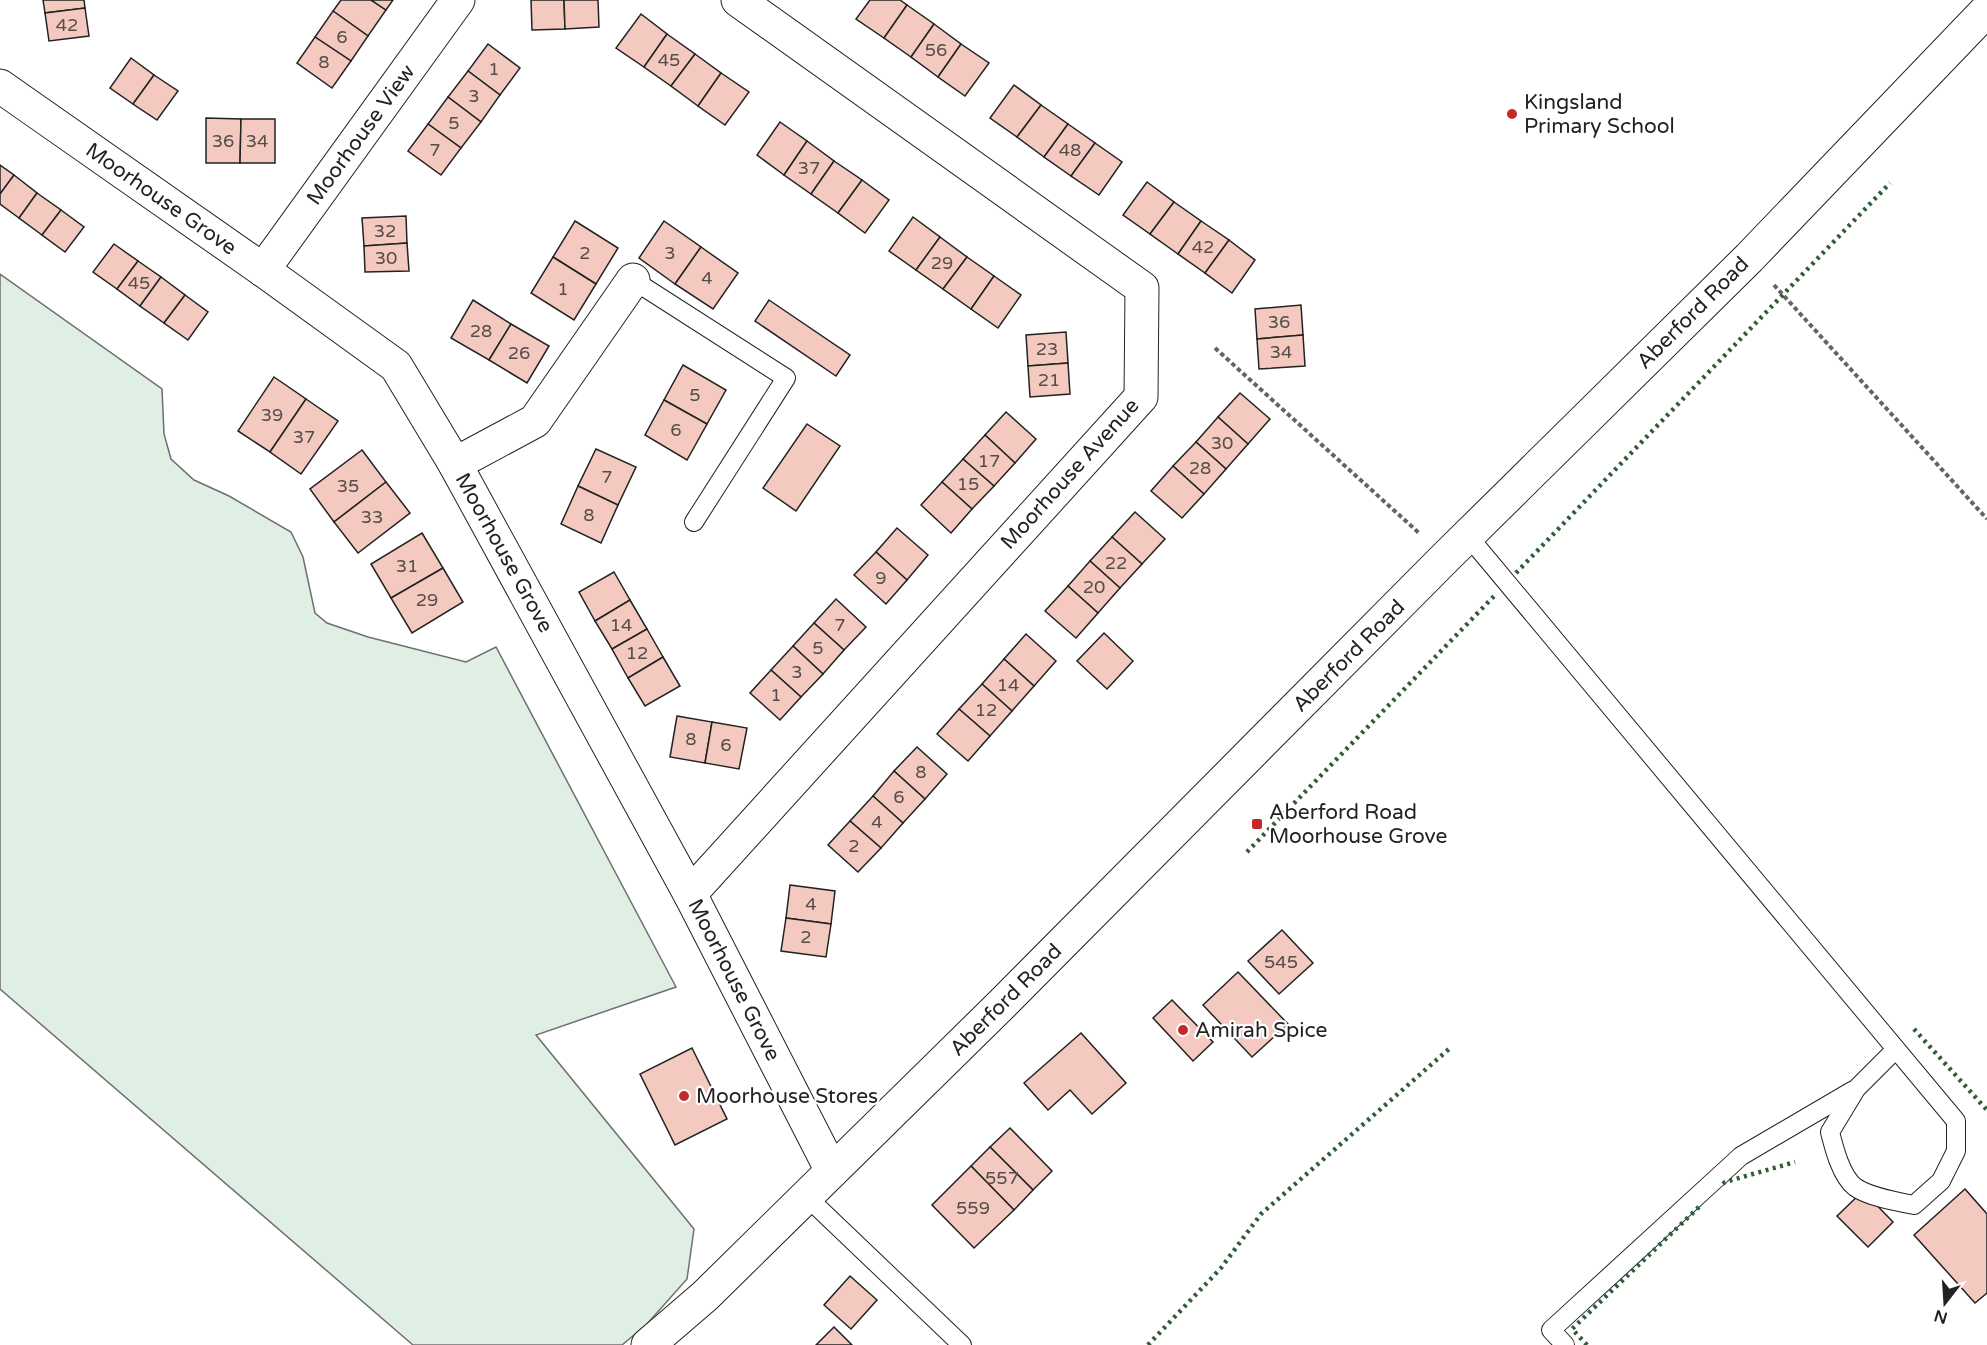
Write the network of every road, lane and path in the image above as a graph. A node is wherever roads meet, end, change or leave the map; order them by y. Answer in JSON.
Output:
{"nodes":[{"id":1,"x":458,"y":0,"type":"edge"},
{"id":2,"x":738,"y":0,"type":"edge"},
{"id":3,"x":1987,"y":10,"type":"edge"},
{"id":4,"x":0,"y":86,"type":"edge"},
{"id":5,"x":1749,"y":258,"type":"junction"},
{"id":6,"x":263,"y":270,"type":"junction"},
{"id":7,"x":633,"y":280,"type":"joint"},
{"id":8,"x":1215,"y":348,"type":"dead end"},
{"id":9,"x":455,"y":464,"type":"junction"},
{"id":10,"x":1987,"y":519,"type":"edge"},
{"id":11,"x":694,"y":522,"type":"dead end"},
{"id":12,"x":1457,"y":547,"type":"junction"},
{"id":13,"x":690,"y":894,"type":"junction"},
{"id":14,"x":1896,"y":1049,"type":"junction"},
{"id":15,"x":1856,"y":1089,"type":"junction"},
{"id":16,"x":832,"y":1171,"type":"junction"},
{"id":17,"x":807,"y":1197,"type":"junction"},
{"id":18,"x":705,"y":1296,"type":"junction"},
{"id":19,"x":648,"y":1345,"type":"edge"},
{"id":20,"x":668,"y":1345,"type":"edge"},
{"id":21,"x":962,"y":1345,"type":"edge"},
{"id":22,"x":1565,"y":1345,"type":"edge"}],
"edges":[{"from":1,"to":6,"type":"street","name":"Moorhouse View"},
{"from":2,"to":13,"type":"street","name":"Moorhouse Avenue"},
{"from":3,"to":5,"type":"street","name":"Aberford Road"},
{"from":4,"to":6,"type":"street","name":"Moorhouse Grove"},
{"from":5,"to":10,"type":"path"},
{"from":5,"to":12,"type":"street","name":"Aberford Road"},
{"from":6,"to":9,"type":"street","name":"Moorhouse Grove"},
{"from":7,"to":9,"type":"street"},
{"from":7,"to":11,"type":"lane"},
{"from":8,"to":12,"type":"path"},
{"from":9,"to":13,"type":"street","name":"Moorhouse Grove"},
{"from":12,"to":14,"type":"lane"},
{"from":12,"to":16,"type":"street","name":"Aberford Road"},
{"from":13,"to":16,"type":"street","name":"Moorhouse Grove"},
{"from":14,"to":15,"type":"lane"},
{"from":14,"to":15,"type":"lane"},
{"from":15,"to":22,"type":"lane"},
{"from":16,"to":17,"type":"street","name":"Aberford Road"},
{"from":17,"to":18,"type":"street","name":"Aberford Road"},
{"from":17,"to":21,"type":"lane"},
{"from":18,"to":19,"type":"street","name":"Aberford Road"},
{"from":18,"to":20,"type":"street","name":"Aberford Road"}]}
